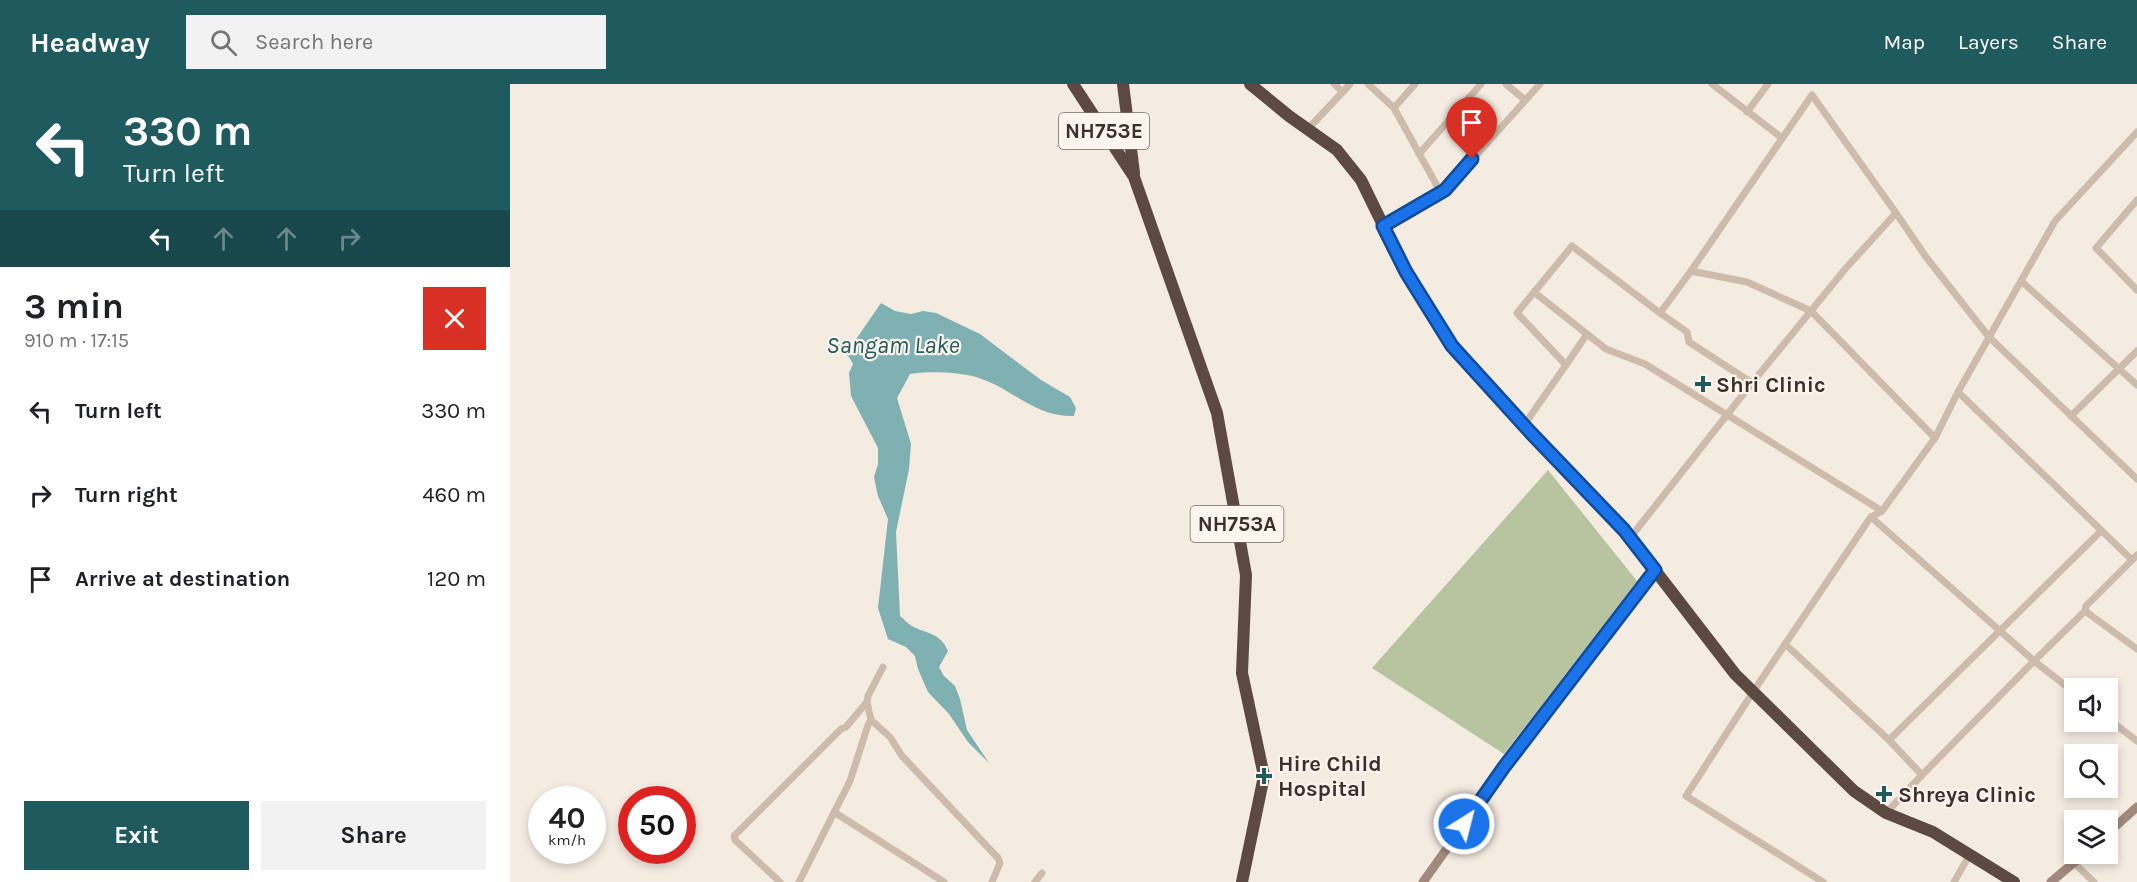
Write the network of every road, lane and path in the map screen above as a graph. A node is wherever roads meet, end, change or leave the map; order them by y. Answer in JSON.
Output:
{"nodes":[{"id":1,"x":1073,"y":84,"type":"edge"},
{"id":2,"x":1123,"y":84,"type":"edge"},
{"id":3,"x":1250,"y":84,"type":"edge"},
{"id":4,"x":1334,"y":84,"type":"edge"},
{"id":5,"x":1350,"y":84,"type":"edge"},
{"id":6,"x":1368,"y":84,"type":"edge"},
{"id":7,"x":1415,"y":84,"type":"edge"},
{"id":8,"x":1482,"y":84,"type":"edge"},
{"id":9,"x":1506,"y":84,"type":"edge"},
{"id":10,"x":1540,"y":84,"type":"edge"},
{"id":11,"x":1712,"y":84,"type":"edge"},
{"id":12,"x":1768,"y":84,"type":"edge"},
{"id":13,"x":1343,"y":92,"type":"junction"},
{"id":14,"x":1524,"y":100,"type":"junction"},
{"id":15,"x":1394,"y":108,"type":"junction"},
{"id":16,"x":1747,"y":112,"type":"junction"},
{"id":17,"x":1308,"y":129,"type":"junction"},
{"id":18,"x":2137,"y":132,"type":"edge"},
{"id":19,"x":1782,"y":138,"type":"junction"},
{"id":20,"x":1419,"y":154,"type":"junction"},
{"id":21,"x":1134,"y":177,"type":"junction"},
{"id":22,"x":1441,"y":193,"type":"junction"},
{"id":23,"x":2137,"y":200,"type":"edge"},
{"id":24,"x":1896,"y":213,"type":"junction"},
{"id":25,"x":1383,"y":226,"type":"junction"},
{"id":26,"x":1691,"y":271,"type":"junction"},
{"id":27,"x":2021,"y":281,"type":"junction"},
{"id":28,"x":2137,"y":290,"type":"edge"},
{"id":29,"x":1534,"y":292,"type":"junction"},
{"id":30,"x":1811,"y":311,"type":"junction"},
{"id":31,"x":1660,"y":313,"type":"junction"},
{"id":32,"x":1587,"y":334,"type":"junction"},
{"id":33,"x":1989,"y":337,"type":"junction"},
{"id":34,"x":2137,"y":351,"type":"edge"},
{"id":35,"x":1566,"y":365,"type":"junction"},
{"id":36,"x":2119,"y":369,"type":"junction"},
{"id":37,"x":1752,"y":383,"type":"junction"},
{"id":38,"x":2137,"y":385,"type":"edge"},
{"id":39,"x":1958,"y":392,"type":"junction"},
{"id":40,"x":1728,"y":415,"type":"junction"},
{"id":41,"x":2071,"y":416,"type":"junction"},
{"id":42,"x":1524,"y":425,"type":"junction"},
{"id":43,"x":1935,"y":438,"type":"junction"},
{"id":44,"x":2137,"y":479,"type":"edge"},
{"id":45,"x":1882,"y":511,"type":"junction"},
{"id":46,"x":1871,"y":517,"type":"junction"},
{"id":47,"x":2101,"y":531,"type":"junction"},
{"id":48,"x":1630,"y":538,"type":"junction"},
{"id":49,"x":2134,"y":557,"type":"edge"},
{"id":50,"x":1655,"y":570,"type":"junction"},
{"id":51,"x":2085,"y":611,"type":"junction"},
{"id":52,"x":2000,"y":632,"type":"junction"},
{"id":53,"x":1785,"y":644,"type":"junction"},
{"id":54,"x":2137,"y":649,"type":"edge"},
{"id":55,"x":2034,"y":661,"type":"junction"},
{"id":56,"x":883,"y":667,"type":"dead end"},
{"id":57,"x":2064,"y":684,"type":"edge"},
{"id":58,"x":1753,"y":692,"type":"junction"},
{"id":59,"x":867,"y":702,"type":"junction"},
{"id":60,"x":871,"y":720,"type":"junction"},
{"id":61,"x":2118,"y":727,"type":"edge"},
{"id":62,"x":1889,"y":740,"type":"junction"},
{"id":63,"x":2137,"y":741,"type":"edge"},
{"id":64,"x":1922,"y":775,"type":"junction"},
{"id":65,"x":2137,"y":807,"type":"edge"},
{"id":66,"x":834,"y":812,"type":"junction"},
{"id":67,"x":1886,"y":813,"type":"junction"},
{"id":68,"x":2118,"y":823,"type":"edge"},
{"id":69,"x":1970,"y":854,"type":"junction"},
{"id":70,"x":2071,"y":864,"type":"edge"},
{"id":71,"x":2075,"y":864,"type":"edge"},
{"id":72,"x":1042,"y":873,"type":"dead end"},
{"id":73,"x":780,"y":882,"type":"edge"},
{"id":74,"x":799,"y":882,"type":"edge"},
{"id":75,"x":944,"y":882,"type":"edge"},
{"id":76,"x":992,"y":882,"type":"edge"},
{"id":77,"x":1035,"y":882,"type":"edge"},
{"id":78,"x":1242,"y":882,"type":"edge"},
{"id":79,"x":1423,"y":882,"type":"edge"},
{"id":80,"x":1823,"y":882,"type":"edge"},
{"id":81,"x":1954,"y":882,"type":"edge"},
{"id":82,"x":2014,"y":882,"type":"edge"},
{"id":83,"x":2051,"y":882,"type":"edge"},
{"id":84,"x":2094,"y":882,"type":"edge"}],
"edges":[{"from":1,"to":21,"type":"highway","number":"NH753E"},
{"from":2,"to":21,"type":"highway","number":"NH753A"},
{"from":3,"to":17,"type":"highway"},
{"from":4,"to":13,"type":"street"},
{"from":5,"to":13,"type":"street"},
{"from":6,"to":15,"type":"street"},
{"from":7,"to":15,"type":"street"},
{"from":8,"to":20,"type":"street"},
{"from":9,"to":14,"type":"street"},
{"from":10,"to":14,"type":"street"},
{"from":11,"to":16,"type":"street"},
{"from":12,"to":16,"type":"street"},
{"from":13,"to":17,"type":"street"},
{"from":14,"to":22,"type":"street"},
{"from":15,"to":20,"type":"street"},
{"from":16,"to":19,"type":"street"},
{"from":17,"to":25,"type":"highway"},
{"from":18,"to":27,"type":"street"},
{"from":19,"to":24,"type":"street"},
{"from":19,"to":26,"type":"street"},
{"from":20,"to":22,"type":"street"},
{"from":21,"to":78,"type":"highway","number":"NH753A"},
{"from":22,"to":25,"type":"street"},
{"from":23,"to":28,"type":"street"},
{"from":24,"to":30,"type":"street"},
{"from":24,"to":33,"type":"street"},
{"from":25,"to":42,"type":"highway"},
{"from":26,"to":30,"type":"street"},
{"from":26,"to":31,"type":"street"},
{"from":27,"to":33,"type":"street"},
{"from":27,"to":36,"type":"street"},
{"from":29,"to":31,"type":"street"},
{"from":29,"to":32,"type":"street"},
{"from":29,"to":35,"type":"street"},
{"from":30,"to":37,"type":"street"},
{"from":30,"to":43,"type":"street"},
{"from":31,"to":37,"type":"street"},
{"from":32,"to":35,"type":"street"},
{"from":32,"to":40,"type":"street"},
{"from":33,"to":39,"type":"street"},
{"from":33,"to":41,"type":"street"},
{"from":34,"to":36,"type":"street"},
{"from":35,"to":42,"type":"street"},
{"from":36,"to":38,"type":"street"},
{"from":36,"to":41,"type":"street"},
{"from":37,"to":40,"type":"street"},
{"from":39,"to":43,"type":"street"},
{"from":39,"to":47,"type":"street"},
{"from":40,"to":45,"type":"street"},
{"from":40,"to":48,"type":"street"},
{"from":41,"to":44,"type":"street"},
{"from":42,"to":48,"type":"highway"},
{"from":43,"to":45,"type":"street"},
{"from":45,"to":46,"type":"street"},
{"from":46,"to":52,"type":"street"},
{"from":46,"to":53,"type":"street"},
{"from":47,"to":49,"type":"street"},
{"from":47,"to":52,"type":"street"},
{"from":48,"to":50,"type":"highway"},
{"from":49,"to":51,"type":"street"},
{"from":50,"to":58,"type":"highway"},
{"from":50,"to":79,"type":"main road"},
{"from":51,"to":54,"type":"street"},
{"from":51,"to":55,"type":"street"},
{"from":52,"to":55,"type":"street"},
{"from":52,"to":62,"type":"street"},
{"from":53,"to":58,"type":"street"},
{"from":53,"to":62,"type":"street"},
{"from":55,"to":57,"type":"street"},
{"from":55,"to":64,"type":"street"},
{"from":56,"to":59,"type":"street"},
{"from":58,"to":67,"type":"highway"},
{"from":58,"to":80,"type":"street"},
{"from":59,"to":60,"type":"street"},
{"from":59,"to":73,"type":"street"},
{"from":60,"to":66,"type":"street"},
{"from":60,"to":76,"type":"street"},
{"from":61,"to":63,"type":"street"},
{"from":62,"to":64,"type":"street"},
{"from":64,"to":67,"type":"street"},
{"from":65,"to":68,"type":"main road"},
{"from":66,"to":74,"type":"street"},
{"from":66,"to":75,"type":"street"},
{"from":67,"to":69,"type":"highway"},
{"from":69,"to":81,"type":"street"},
{"from":69,"to":82,"type":"highway"},
{"from":70,"to":83,"type":"main road"},
{"from":71,"to":84,"type":"street"},
{"from":72,"to":77,"type":"street"}]}
